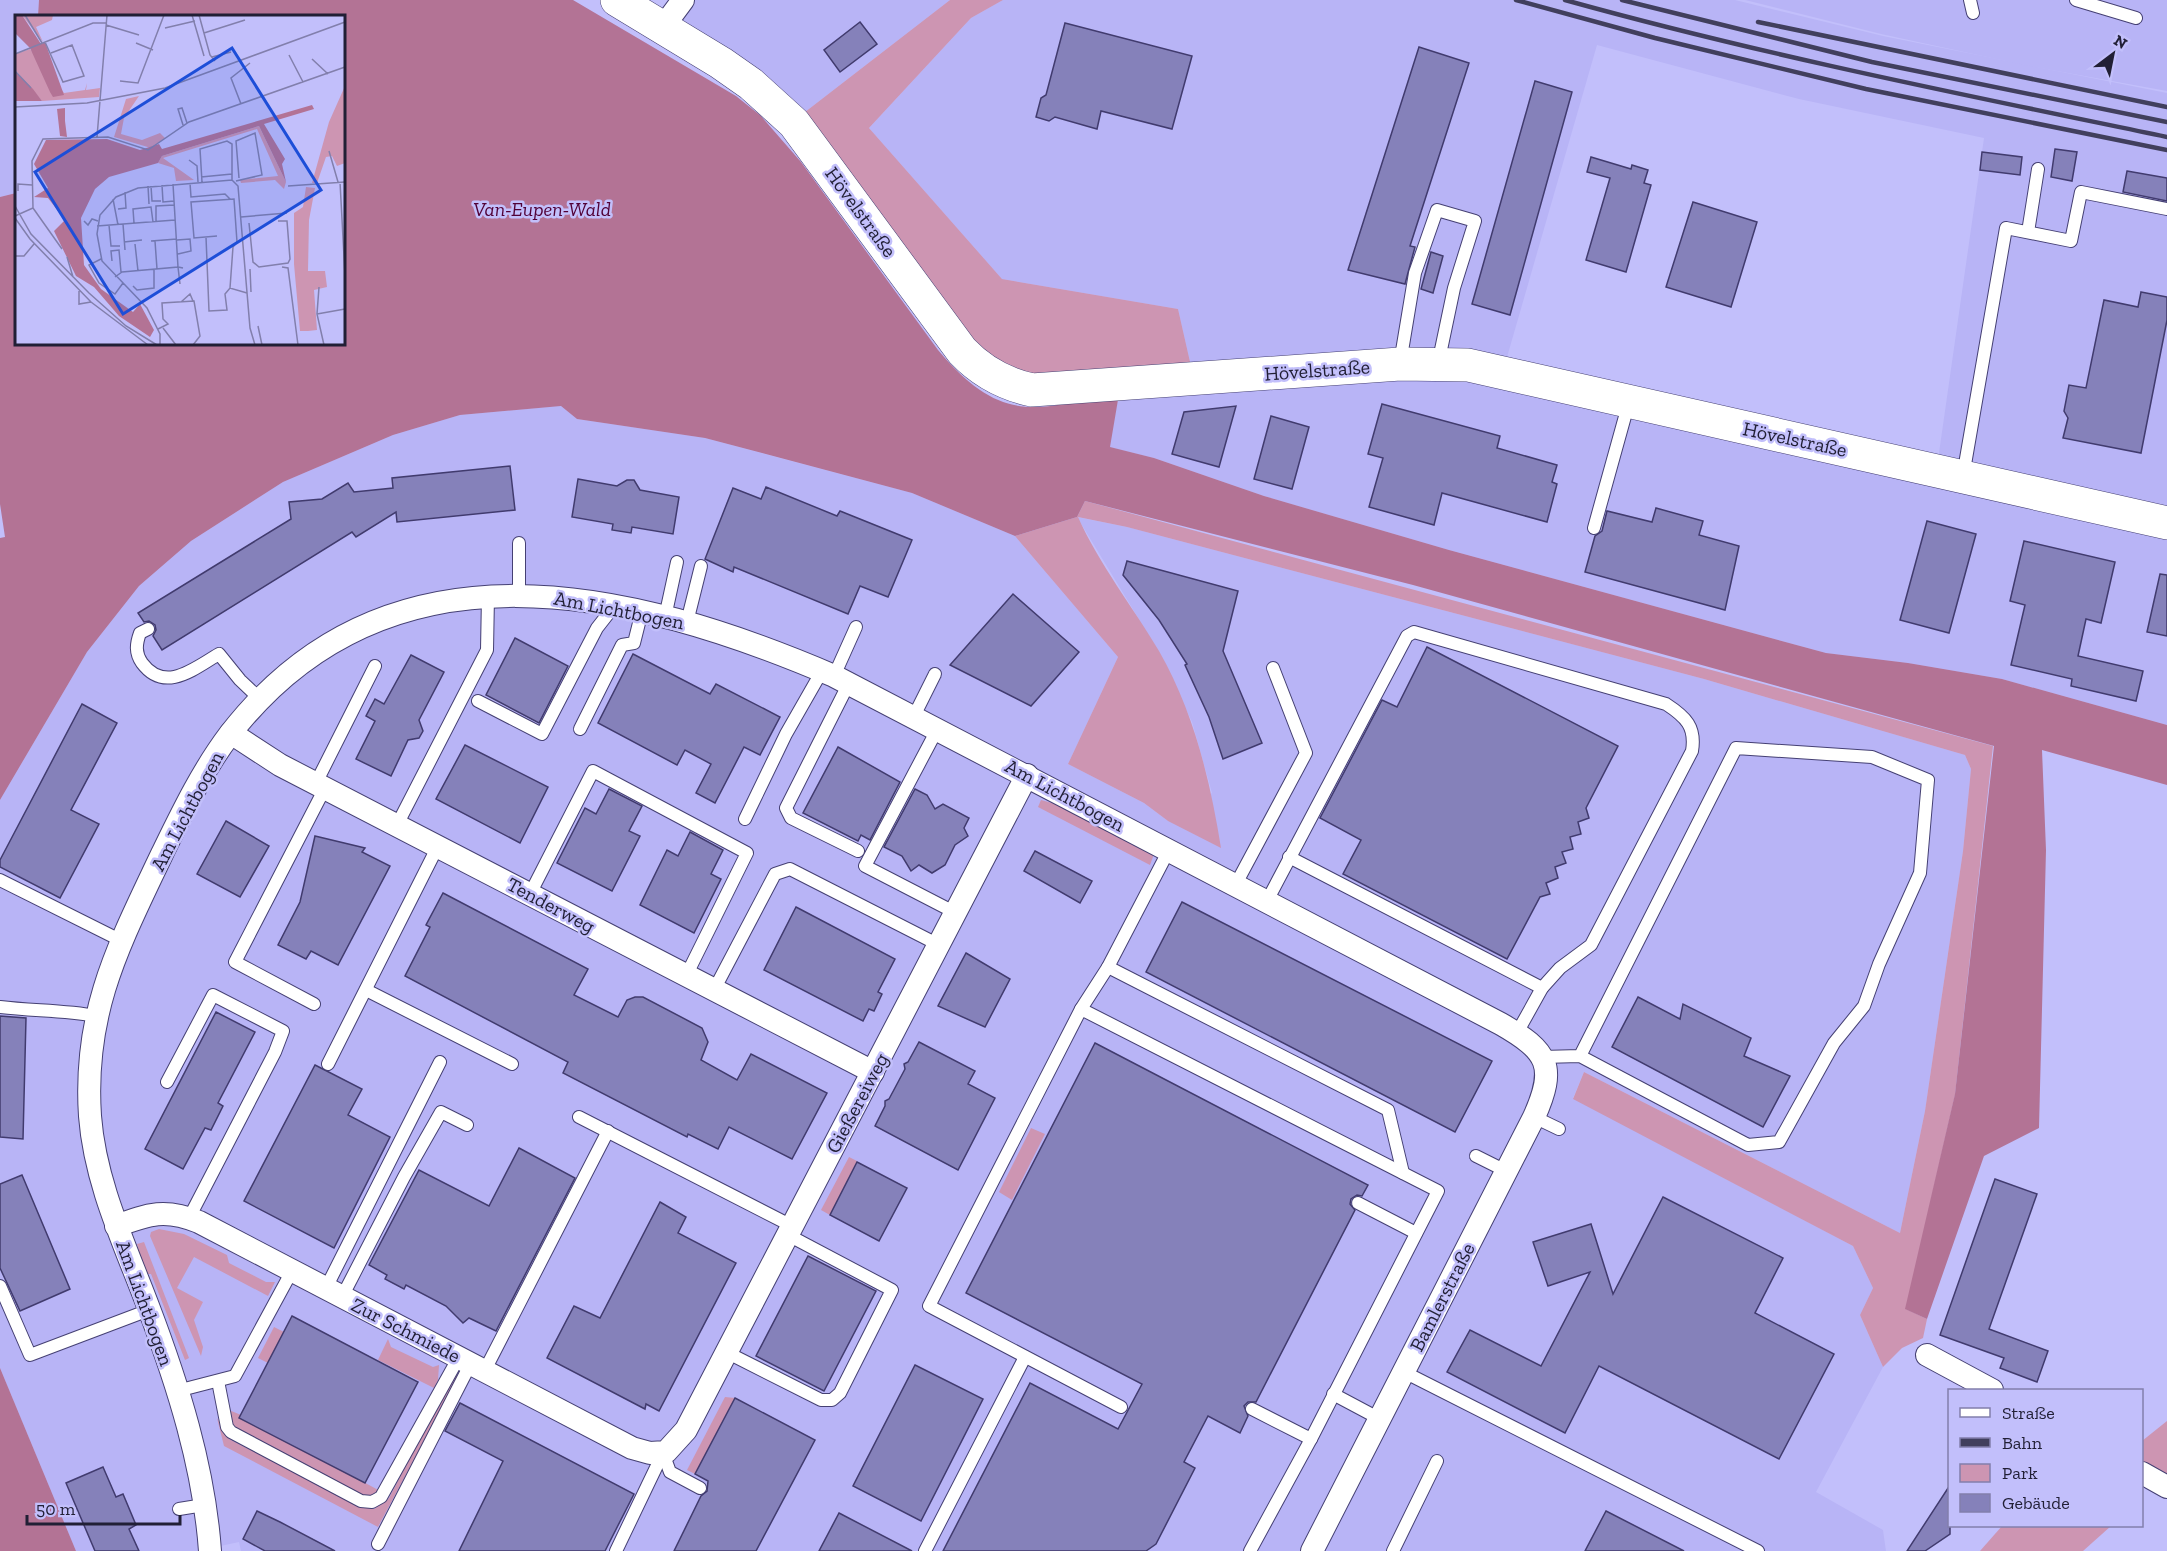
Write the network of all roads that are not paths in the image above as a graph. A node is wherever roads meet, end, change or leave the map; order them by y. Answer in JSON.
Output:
{"nodes":[{"id":1,"x":617,"y":0,"type":"edge"},
{"id":2,"x":683,"y":0,"type":"edge"},
{"id":3,"x":1970,"y":0,"type":"edge"},
{"id":4,"x":2076,"y":0,"type":"edge"},
{"id":5,"x":1973,"y":13,"type":"dead end"},
{"id":6,"x":2136,"y":18,"type":"dead end"},
{"id":7,"x":663,"y":27,"type":"junction"},
{"id":8,"x":2038,"y":169,"type":"dead end"},
{"id":9,"x":2167,"y":209,"type":"edge"},
{"id":10,"x":2028,"y":232,"type":"junction"},
{"id":11,"x":1400,"y":364,"type":"junction"},
{"id":12,"x":1438,"y":364,"type":"junction"},
{"id":13,"x":1629,"y":402,"type":"junction"},
{"id":14,"x":1963,"y":477,"type":"junction"},
{"id":15,"x":2167,"y":524,"type":"edge"},
{"id":16,"x":1594,"y":528,"type":"dead end"},
{"id":17,"x":519,"y":543,"type":"dead end"},
{"id":18,"x":677,"y":562,"type":"dead end"},
{"id":19,"x":701,"y":566,"type":"dead end"},
{"id":20,"x":519,"y":594,"type":"junction"},
{"id":21,"x":488,"y":596,"type":"junction"},
{"id":22,"x":615,"y":605,"type":"junction"},
{"id":23,"x":642,"y":611,"type":"junction"},
{"id":24,"x":676,"y":619,"type":"junction"},
{"id":25,"x":856,"y":627,"type":"dead end"},
{"id":26,"x":148,"y":629,"type":"dead end"},
{"id":27,"x":375,"y":666,"type":"dead end"},
{"id":28,"x":1273,"y":668,"type":"dead end"},
{"id":29,"x":935,"y":675,"type":"dead end"},
{"id":30,"x":835,"y":677,"type":"junction"},
{"id":31,"x":261,"y":700,"type":"junction"},
{"id":32,"x":478,"y":701,"type":"dead end"},
{"id":33,"x":915,"y":716,"type":"junction"},
{"id":34,"x":938,"y":728,"type":"junction"},
{"id":35,"x":580,"y":729,"type":"dead end"},
{"id":36,"x":231,"y":733,"type":"junction"},
{"id":37,"x":1027,"y":775,"type":"junction"},
{"id":38,"x":321,"y":785,"type":"junction"},
{"id":39,"x":745,"y":819,"type":"dead end"},
{"id":40,"x":397,"y":825,"type":"junction"},
{"id":41,"x":438,"y":846,"type":"junction"},
{"id":42,"x":1168,"y":850,"type":"junction"},
{"id":43,"x":858,"y":851,"type":"dead end"},
{"id":44,"x":1289,"y":857,"type":"junction"},
{"id":45,"x":0,"y":880,"type":"edge"},
{"id":46,"x":1236,"y":884,"type":"junction"},
{"id":47,"x":530,"y":894,"type":"junction"},
{"id":48,"x":1267,"y":901,"type":"junction"},
{"id":49,"x":956,"y":913,"type":"junction"},
{"id":50,"x":120,"y":940,"type":"junction"},
{"id":51,"x":939,"y":945,"type":"junction"},
{"id":52,"x":1108,"y":968,"type":"junction"},
{"id":53,"x":686,"y":976,"type":"junction"},
{"id":54,"x":1542,"y":988,"type":"junction"},
{"id":55,"x":366,"y":990,"type":"junction"},
{"id":56,"x":714,"y":990,"type":"junction"},
{"id":57,"x":314,"y":1004,"type":"dead end"},
{"id":58,"x":0,"y":1007,"type":"edge"},
{"id":59,"x":1081,"y":1008,"type":"junction"},
{"id":60,"x":96,"y":1016,"type":"junction"},
{"id":61,"x":1530,"y":1044,"type":"junction"},
{"id":62,"x":1580,"y":1056,"type":"junction"},
{"id":63,"x":440,"y":1062,"type":"dead end"},
{"id":64,"x":328,"y":1064,"type":"dead end"},
{"id":65,"x":512,"y":1064,"type":"dead end"},
{"id":66,"x":873,"y":1072,"type":"junction"},
{"id":67,"x":167,"y":1082,"type":"dead end"},
{"id":68,"x":579,"y":1117,"type":"dead end"},
{"id":69,"x":1534,"y":1117,"type":"junction"},
{"id":70,"x":467,"y":1125,"type":"dead end"},
{"id":71,"x":1559,"y":1129,"type":"dead end"},
{"id":72,"x":608,"y":1131,"type":"junction"},
{"id":73,"x":1476,"y":1156,"type":"dead end"},
{"id":74,"x":1506,"y":1171,"type":"junction"},
{"id":75,"x":1403,"y":1173,"type":"junction"},
{"id":76,"x":1358,"y":1203,"type":"dead end"},
{"id":77,"x":189,"y":1218,"type":"junction"},
{"id":78,"x":116,"y":1226,"type":"junction"},
{"id":79,"x":790,"y":1231,"type":"junction"},
{"id":80,"x":1416,"y":1233,"type":"junction"},
{"id":81,"x":292,"y":1271,"type":"junction"},
{"id":82,"x":0,"y":1286,"type":"edge"},
{"id":83,"x":334,"y":1293,"type":"junction"},
{"id":84,"x":149,"y":1310,"type":"junction"},
{"id":85,"x":726,"y":1352,"type":"junction"},
{"id":86,"x":1927,"y":1355,"type":"dead end"},
{"id":87,"x":1025,"y":1357,"type":"junction"},
{"id":88,"x":472,"y":1363,"type":"junction"},
{"id":89,"x":1404,"y":1372,"type":"junction"},
{"id":90,"x":218,"y":1381,"type":"junction"},
{"id":91,"x":1990,"y":1389,"type":"edge"},
{"id":92,"x":177,"y":1391,"type":"junction"},
{"id":93,"x":1334,"y":1395,"type":"junction"},
{"id":94,"x":1121,"y":1407,"type":"dead end"},
{"id":95,"x":1252,"y":1409,"type":"dead end"},
{"id":96,"x":1380,"y":1419,"type":"junction"},
{"id":97,"x":1311,"y":1439,"type":"junction"},
{"id":98,"x":663,"y":1453,"type":"junction"},
{"id":99,"x":1437,"y":1461,"type":"dead end"},
{"id":100,"x":2143,"y":1474,"type":"edge"},
{"id":101,"x":2167,"y":1487,"type":"edge"},
{"id":102,"x":699,"y":1488,"type":"dead end"},
{"id":103,"x":204,"y":1505,"type":"junction"},
{"id":104,"x":179,"y":1509,"type":"dead end"},
{"id":105,"x":378,"y":1544,"type":"dead end"},
{"id":106,"x":210,"y":1551,"type":"edge"},
{"id":107,"x":616,"y":1551,"type":"edge"},
{"id":108,"x":925,"y":1551,"type":"edge"},
{"id":109,"x":1250,"y":1551,"type":"edge"},
{"id":110,"x":1312,"y":1551,"type":"edge"},
{"id":111,"x":1393,"y":1551,"type":"edge"},
{"id":112,"x":1758,"y":1551,"type":"edge"}],
"edges":[{"from":1,"to":7,"type":"main road","name":"Hövelstraße"},
{"from":2,"to":7,"type":"street"},
{"from":3,"to":5,"type":"lane"},
{"from":4,"to":6,"type":"lane"},
{"from":7,"to":11,"type":"main road","name":"Hövelstraße"},
{"from":8,"to":10,"type":"lane"},
{"from":9,"to":10,"type":"lane"},
{"from":10,"to":14,"type":"lane"},
{"from":11,"to":12,"type":"main road","name":"Hövelstraße"},
{"from":11,"to":12,"type":"lane"},
{"from":12,"to":13,"type":"main road","name":"Hövelstraße"},
{"from":13,"to":14,"type":"main road","name":"Hövelstraße"},
{"from":13,"to":16,"type":"lane"},
{"from":14,"to":15,"type":"main road","name":"Hövelstraße"},
{"from":17,"to":20,"type":"lane"},
{"from":18,"to":24,"type":"lane"},
{"from":19,"to":24,"type":"lane"},
{"from":20,"to":21,"type":"street","name":"Am Lichtbogen"},
{"from":20,"to":22,"type":"street","name":"Am Lichtbogen"},
{"from":21,"to":31,"type":"street","name":"Am Lichtbogen"},
{"from":21,"to":40,"type":"lane"},
{"from":22,"to":23,"type":"street","name":"Am Lichtbogen"},
{"from":22,"to":32,"type":"lane"},
{"from":23,"to":24,"type":"street","name":"Am Lichtbogen"},
{"from":23,"to":35,"type":"lane"},
{"from":24,"to":30,"type":"street","name":"Am Lichtbogen"},
{"from":25,"to":30,"type":"lane"},
{"from":26,"to":31,"type":"lane"},
{"from":27,"to":38,"type":"lane"},
{"from":28,"to":46,"type":"lane"},
{"from":29,"to":33,"type":"lane"},
{"from":30,"to":33,"type":"street","name":"Am Lichtbogen"},
{"from":30,"to":39,"type":"lane"},
{"from":30,"to":43,"type":"lane"},
{"from":31,"to":36,"type":"street","name":"Am Lichtbogen"},
{"from":33,"to":34,"type":"street","name":"Am Lichtbogen"},
{"from":34,"to":37,"type":"street","name":"Am Lichtbogen"},
{"from":34,"to":49,"type":"lane"},
{"from":36,"to":38,"type":"street","name":"Tenderweg"},
{"from":36,"to":50,"type":"street","name":"Am Lichtbogen"},
{"from":37,"to":42,"type":"street","name":"Am Lichtbogen"},
{"from":37,"to":49,"type":"street","name":"Gießereiweg"},
{"from":38,"to":40,"type":"street","name":"Tenderweg"},
{"from":38,"to":57,"type":"lane"},
{"from":40,"to":41,"type":"street","name":"Tenderweg"},
{"from":41,"to":47,"type":"street","name":"Tenderweg"},
{"from":41,"to":55,"type":"lane"},
{"from":42,"to":46,"type":"street","name":"Am Lichtbogen"},
{"from":42,"to":52,"type":"lane"},
{"from":44,"to":48,"type":"lane"},
{"from":44,"to":54,"type":"lane"},
{"from":44,"to":54,"type":"lane"},
{"from":45,"to":50,"type":"lane"},
{"from":46,"to":48,"type":"street","name":"Am Lichtbogen"},
{"from":47,"to":53,"type":"street","name":"Tenderweg"},
{"from":47,"to":53,"type":"lane"},
{"from":48,"to":61,"type":"street","name":"Am Lichtbogen"},
{"from":49,"to":51,"type":"street","name":"Gießereiweg"},
{"from":50,"to":60,"type":"street","name":"Am Lichtbogen"},
{"from":51,"to":56,"type":"lane"},
{"from":51,"to":66,"type":"street","name":"Gießereiweg"},
{"from":52,"to":59,"type":"lane"},
{"from":52,"to":75,"type":"lane"},
{"from":53,"to":56,"type":"street","name":"Tenderweg"},
{"from":54,"to":61,"type":"lane"},
{"from":55,"to":64,"type":"lane"},
{"from":55,"to":65,"type":"lane"},
{"from":56,"to":66,"type":"street","name":"Tenderweg"},
{"from":58,"to":60,"type":"lane"},
{"from":59,"to":75,"type":"lane"},
{"from":59,"to":87,"type":"lane"},
{"from":60,"to":78,"type":"street","name":"Am Lichtbogen"},
{"from":61,"to":62,"type":"lane"},
{"from":61,"to":69,"type":"street","name":"Bamlerstraße"},
{"from":62,"to":62,"type":"lane"},
{"from":63,"to":83,"type":"lane"},
{"from":66,"to":79,"type":"street","name":"Gießereiweg"},
{"from":67,"to":77,"type":"lane"},
{"from":68,"to":72,"type":"lane"},
{"from":69,"to":71,"type":"lane"},
{"from":69,"to":74,"type":"street","name":"Bamlerstraße"},
{"from":70,"to":83,"type":"lane"},
{"from":72,"to":79,"type":"lane"},
{"from":72,"to":88,"type":"lane"},
{"from":73,"to":74,"type":"lane"},
{"from":74,"to":89,"type":"street","name":"Bamlerstraße"},
{"from":75,"to":80,"type":"lane"},
{"from":76,"to":80,"type":"lane"},
{"from":77,"to":78,"type":"street","name":"Zur Schmiede"},
{"from":77,"to":81,"type":"street","name":"Zur Schmiede"},
{"from":78,"to":84,"type":"street","name":"Am Lichtbogen"},
{"from":79,"to":85,"type":"street","name":"Gießereiweg"},
{"from":79,"to":85,"type":"lane"},
{"from":80,"to":93,"type":"lane"},
{"from":81,"to":83,"type":"street","name":"Zur Schmiede"},
{"from":81,"to":90,"type":"lane"},
{"from":82,"to":84,"type":"lane"},
{"from":83,"to":88,"type":"street","name":"Zur Schmiede"},
{"from":84,"to":92,"type":"street","name":"Am Lichtbogen"},
{"from":85,"to":98,"type":"street","name":"Gießereiweg"},
{"from":86,"to":91,"type":"street"},
{"from":87,"to":94,"type":"lane"},
{"from":87,"to":108,"type":"lane"},
{"from":88,"to":90,"type":"lane"},
{"from":88,"to":98,"type":"street","name":"Zur Schmiede"},
{"from":88,"to":105,"type":"lane"},
{"from":89,"to":96,"type":"street","name":"Bamlerstraße"},
{"from":89,"to":112,"type":"lane"},
{"from":90,"to":92,"type":"lane"},
{"from":92,"to":103,"type":"street","name":"Am Lichtbogen"},
{"from":93,"to":96,"type":"lane"},
{"from":93,"to":97,"type":"lane"},
{"from":95,"to":97,"type":"lane"},
{"from":96,"to":110,"type":"street","name":"Bamlerstraße"},
{"from":97,"to":109,"type":"lane"},
{"from":98,"to":102,"type":"lane"},
{"from":98,"to":107,"type":"lane"},
{"from":99,"to":111,"type":"lane"},
{"from":100,"to":101,"type":"street"},
{"from":103,"to":104,"type":"lane"},
{"from":103,"to":106,"type":"street","name":"Am Lichtbogen"}]}
